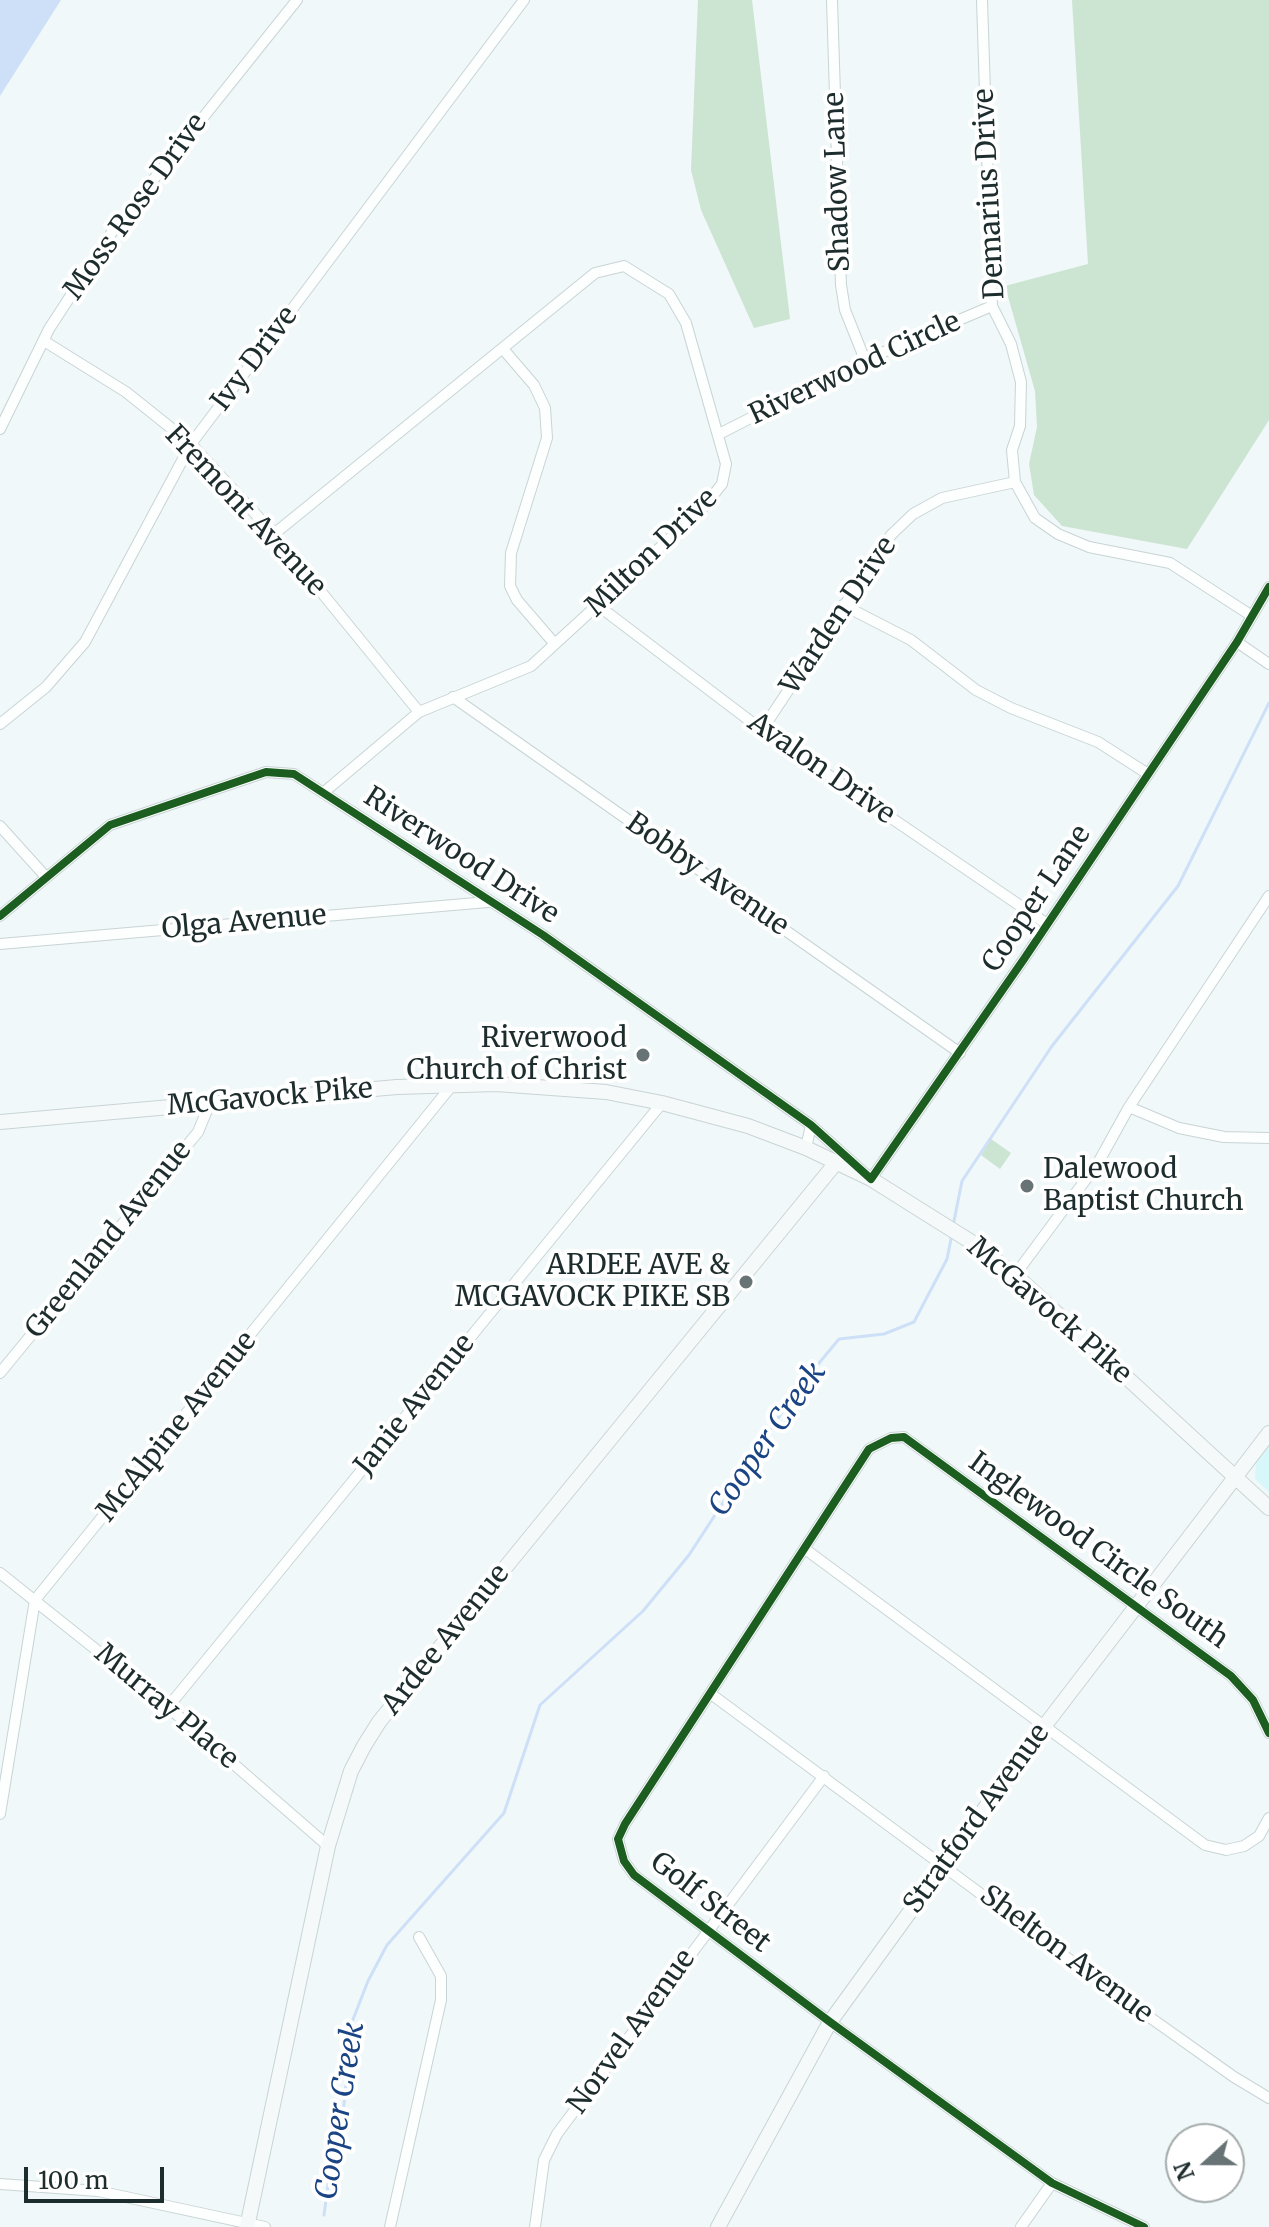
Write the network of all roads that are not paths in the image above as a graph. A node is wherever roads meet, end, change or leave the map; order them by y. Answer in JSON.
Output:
{"nodes":[{"id":1,"x":297,"y":0,"type":"edge"},
{"id":2,"x":524,"y":0,"type":"edge"},
{"id":3,"x":832,"y":0,"type":"edge"},
{"id":4,"x":982,"y":0,"type":"edge"},
{"id":5,"x":992,"y":306,"type":"junction"},
{"id":6,"x":44,"y":341,"type":"junction"},
{"id":7,"x":503,"y":349,"type":"junction"},
{"id":8,"x":865,"y":360,"type":"junction"},
{"id":9,"x":0,"y":429,"type":"edge"},
{"id":10,"x":719,"y":434,"type":"junction"},
{"id":11,"x":191,"y":444,"type":"junction"},
{"id":12,"x":1015,"y":482,"type":"junction"},
{"id":13,"x":274,"y":534,"type":"junction"},
{"id":14,"x":1269,"y":587,"type":"edge"},
{"id":15,"x":843,"y":605,"type":"junction"},
{"id":16,"x":600,"y":607,"type":"junction"},
{"id":17,"x":1252,"y":616,"type":"junction"},
{"id":18,"x":1237,"y":642,"type":"junction"},
{"id":19,"x":554,"y":643,"type":"junction"},
{"id":20,"x":1269,"y":664,"type":"edge"},
{"id":21,"x":453,"y":697,"type":"junction"},
{"id":22,"x":419,"y":712,"type":"junction"},
{"id":23,"x":0,"y":724,"type":"edge"},
{"id":24,"x":762,"y":730,"type":"junction"},
{"id":25,"x":1148,"y":774,"type":"junction"},
{"id":26,"x":323,"y":793,"type":"junction"},
{"id":27,"x":0,"y":826,"type":"edge"},
{"id":28,"x":46,"y":877,"type":"junction"},
{"id":29,"x":1269,"y":896,"type":"edge"},
{"id":30,"x":488,"y":902,"type":"junction"},
{"id":31,"x":0,"y":916,"type":"edge"},
{"id":32,"x":1047,"y":924,"type":"junction"},
{"id":33,"x":0,"y":944,"type":"edge"},
{"id":34,"x":960,"y":1053,"type":"junction"},
{"id":35,"x":453,"y":1084,"type":"junction"},
{"id":36,"x":210,"y":1103,"type":"junction"},
{"id":37,"x":662,"y":1103,"type":"junction"},
{"id":38,"x":1129,"y":1107,"type":"junction"},
{"id":39,"x":0,"y":1122,"type":"edge"},
{"id":40,"x":811,"y":1125,"type":"junction"},
{"id":41,"x":1269,"y":1138,"type":"edge"},
{"id":42,"x":806,"y":1148,"type":"junction"},
{"id":43,"x":838,"y":1148,"type":"junction"},
{"id":44,"x":835,"y":1164,"type":"junction"},
{"id":45,"x":871,"y":1179,"type":"junction"},
{"id":46,"x":1015,"y":1275,"type":"junction"},
{"id":47,"x":0,"y":1373,"type":"edge"},
{"id":48,"x":1269,"y":1433,"type":"edge"},
{"id":49,"x":878,"y":1443,"type":"joint"},
{"id":50,"x":1233,"y":1476,"type":"junction"},
{"id":51,"x":1269,"y":1508,"type":"edge"},
{"id":52,"x":805,"y":1549,"type":"junction"},
{"id":53,"x":0,"y":1573,"type":"edge"},
{"id":54,"x":35,"y":1600,"type":"junction"},
{"id":55,"x":1135,"y":1605,"type":"junction"},
{"id":56,"x":711,"y":1694,"type":"junction"},
{"id":57,"x":168,"y":1707,"type":"junction"},
{"id":58,"x":1046,"y":1724,"type":"junction"},
{"id":59,"x":1269,"y":1733,"type":"edge"},
{"id":60,"x":824,"y":1776,"type":"junction"},
{"id":61,"x":0,"y":1814,"type":"edge"},
{"id":62,"x":1269,"y":1818,"type":"edge"},
{"id":63,"x":328,"y":1846,"type":"junction"},
{"id":64,"x":945,"y":1865,"type":"junction"},
{"id":65,"x":707,"y":1930,"type":"junction"},
{"id":66,"x":419,"y":1937,"type":"dead end"},
{"id":67,"x":830,"y":2022,"type":"junction"},
{"id":68,"x":1269,"y":2098,"type":"edge"},
{"id":69,"x":1052,"y":2183,"type":"junction"},
{"id":70,"x":0,"y":2184,"type":"edge"},
{"id":71,"x":247,"y":2225,"type":"edge"},
{"id":72,"x":265,"y":2227,"type":"edge"},
{"id":73,"x":390,"y":2227,"type":"edge"},
{"id":74,"x":535,"y":2227,"type":"edge"},
{"id":75,"x":718,"y":2227,"type":"edge"},
{"id":76,"x":1021,"y":2227,"type":"edge"},
{"id":77,"x":1144,"y":2227,"type":"edge"}],
"edges":[{"from":1,"to":6,"type":"street","name":"Moss Rose Drive"},
{"from":2,"to":11,"type":"street","name":"Ivy Drive"},
{"from":3,"to":8,"type":"street","name":"Shadow Lane"},
{"from":4,"to":5,"type":"street","name":"Demarius Drive"},
{"from":5,"to":8,"type":"street","name":"Riverwood Circle"},
{"from":5,"to":12,"type":"street","name":"Demarius Drive"},
{"from":6,"to":9,"type":"street","name":"Moss Rose Drive"},
{"from":6,"to":11,"type":"street","name":"Fremont Avenue"},
{"from":7,"to":10,"type":"street","name":"Milton Drive"},
{"from":7,"to":13,"type":"street","name":"Milton Drive"},
{"from":7,"to":19,"type":"street"},
{"from":8,"to":10,"type":"street","name":"Riverwood Circle"},
{"from":10,"to":16,"type":"street","name":"Milton Drive"},
{"from":11,"to":13,"type":"street","name":"Fremont Avenue"},
{"from":11,"to":23,"type":"street","name":"Ivy Drive"},
{"from":12,"to":15,"type":"street","name":"Warden Drive"},
{"from":12,"to":17,"type":"street","name":"Demarius Drive"},
{"from":13,"to":22,"type":"street","name":"Fremont Avenue"},
{"from":14,"to":17,"type":"street"},
{"from":15,"to":24,"type":"street","name":"Warden Drive"},
{"from":15,"to":25,"type":"street"},
{"from":16,"to":19,"type":"street","name":"Milton Drive"},
{"from":16,"to":24,"type":"street","name":"Avalon Drive"},
{"from":17,"to":18,"type":"street","name":"Cooper Lane"},
{"from":18,"to":20,"type":"street"},
{"from":18,"to":25,"type":"street","name":"Cooper Lane"},
{"from":19,"to":21,"type":"street","name":"Milton Drive"},
{"from":21,"to":22,"type":"street","name":"Milton Drive"},
{"from":21,"to":34,"type":"street","name":"Bobby Avenue"},
{"from":22,"to":26,"type":"street","name":"Milton Drive"},
{"from":24,"to":32,"type":"street","name":"Avalon Drive"},
{"from":25,"to":32,"type":"street","name":"Cooper Lane"},
{"from":26,"to":28,"type":"street","name":"Riverwood Drive"},
{"from":26,"to":30,"type":"street","name":"Riverwood Drive"},
{"from":27,"to":28,"type":"street"},
{"from":28,"to":31,"type":"street","name":"Riverwood Drive"},
{"from":29,"to":38,"type":"street"},
{"from":30,"to":33,"type":"street","name":"Olga Avenue"},
{"from":30,"to":40,"type":"street","name":"Riverwood Drive"},
{"from":32,"to":34,"type":"street","name":"Cooper Lane"},
{"from":34,"to":45,"type":"street","name":"Cooper Lane"},
{"from":35,"to":36,"type":"street","name":"McGavock Pike"},
{"from":35,"to":37,"type":"street","name":"McGavock Pike"},
{"from":35,"to":54,"type":"street","name":"McAlpine Avenue"},
{"from":36,"to":39,"type":"street","name":"McGavock Pike"},
{"from":36,"to":47,"type":"street","name":"Greenland Avenue"},
{"from":37,"to":42,"type":"street","name":"McGavock Pike"},
{"from":37,"to":57,"type":"street","name":"Janie Avenue"},
{"from":38,"to":41,"type":"street"},
{"from":38,"to":46,"type":"street"},
{"from":40,"to":42,"type":"street"},
{"from":40,"to":43,"type":"street","name":"Riverwood Drive"},
{"from":42,"to":44,"type":"street","name":"McGavock Pike"},
{"from":43,"to":44,"type":"street","name":"Ardee Avenue"},
{"from":43,"to":45,"type":"street","name":"Riverwood Drive"},
{"from":44,"to":45,"type":"street","name":"McGavock Pike"},
{"from":44,"to":63,"type":"street","name":"Ardee Avenue"},
{"from":45,"to":46,"type":"street","name":"McGavock Pike"},
{"from":46,"to":50,"type":"street","name":"McGavock Pike"},
{"from":48,"to":50,"type":"street","name":"Stratford Avenue"},
{"from":49,"to":52,"type":"street","name":"Golf Street"},
{"from":49,"to":55,"type":"street","name":"Inglewood Circle South"},
{"from":50,"to":51,"type":"street","name":"McGavock Pike"},
{"from":50,"to":55,"type":"street","name":"Stratford Avenue"},
{"from":52,"to":56,"type":"street","name":"Golf Street"},
{"from":52,"to":58,"type":"street"},
{"from":53,"to":54,"type":"street","name":"Murray Place"},
{"from":54,"to":57,"type":"street","name":"Murray Place"},
{"from":54,"to":61,"type":"street","name":"McAlpine Avenue"},
{"from":55,"to":58,"type":"street","name":"Stratford Avenue"},
{"from":55,"to":59,"type":"street","name":"Inglewood Circle South"},
{"from":56,"to":60,"type":"street","name":"Shelton Avenue"},
{"from":56,"to":65,"type":"street","name":"Golf Street"},
{"from":57,"to":63,"type":"street","name":"Murray Place"},
{"from":58,"to":62,"type":"street"},
{"from":58,"to":64,"type":"street","name":"Stratford Avenue"},
{"from":60,"to":64,"type":"street","name":"Shelton Avenue"},
{"from":60,"to":65,"type":"street","name":"Norvel Avenue"},
{"from":63,"to":71,"type":"street","name":"Ardee Avenue"},
{"from":64,"to":67,"type":"street","name":"Stratford Avenue"},
{"from":64,"to":68,"type":"street","name":"Shelton Avenue"},
{"from":65,"to":67,"type":"street","name":"Golf Street"},
{"from":65,"to":74,"type":"street","name":"Norvel Avenue"},
{"from":66,"to":73,"type":"street"},
{"from":67,"to":69,"type":"street","name":"Golf Street"},
{"from":67,"to":75,"type":"street","name":"Stratford Avenue"},
{"from":69,"to":76,"type":"street"},
{"from":69,"to":77,"type":"street","name":"Golf Street"},
{"from":70,"to":71,"type":"street"},
{"from":71,"to":72,"type":"street"}]}
